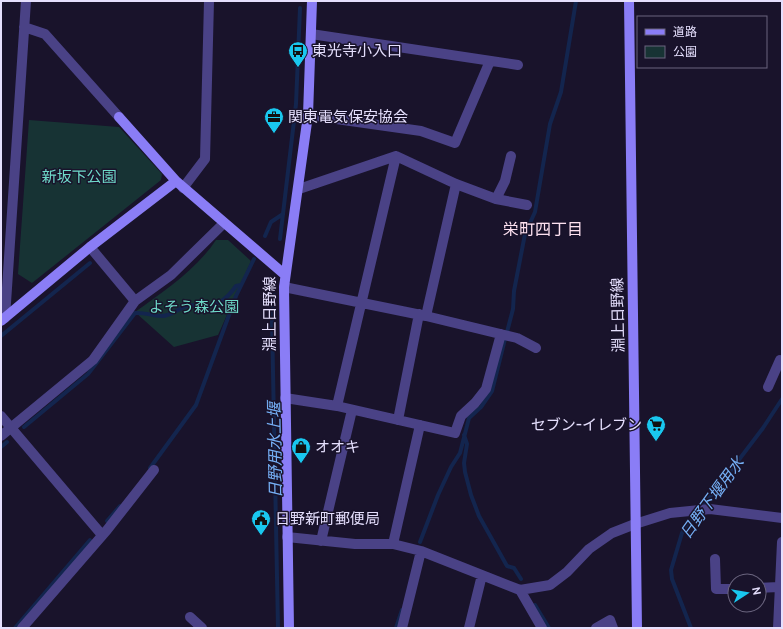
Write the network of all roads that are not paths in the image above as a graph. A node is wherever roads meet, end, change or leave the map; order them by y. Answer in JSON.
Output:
{"nodes":[{"id":1,"x":26,"y":1,"type":"edge"},
{"id":2,"x":209,"y":1,"type":"edge"},
{"id":3,"x":312,"y":1,"type":"edge"},
{"id":4,"x":629,"y":1,"type":"edge"},
{"id":5,"x":24,"y":27,"type":"junction"},
{"id":6,"x":312,"y":34,"type":"junction"},
{"id":7,"x":490,"y":61,"type":"junction"},
{"id":8,"x":518,"y":65,"type":"dead end"},
{"id":9,"x":308,"y":115,"type":"junction"},
{"id":10,"x":119,"y":117,"type":"joint"},
{"id":11,"x":396,"y":156,"type":"junction"},
{"id":12,"x":511,"y":156,"type":"dead end"},
{"id":13,"x":180,"y":184,"type":"junction"},
{"id":14,"x":456,"y":184,"type":"junction"},
{"id":15,"x":299,"y":189,"type":"junction"},
{"id":16,"x":496,"y":199,"type":"junction"},
{"id":17,"x":527,"y":205,"type":"dead end"},
{"id":18,"x":224,"y":223,"type":"junction"},
{"id":19,"x":90,"y":248,"type":"junction"},
{"id":20,"x":284,"y":274,"type":"junction"},
{"id":21,"x":284,"y":287,"type":"junction"},
{"id":22,"x":135,"y":302,"type":"junction"},
{"id":23,"x":361,"y":302,"type":"junction"},
{"id":24,"x":422,"y":315,"type":"junction"},
{"id":25,"x":3,"y":319,"type":"edge"},
{"id":26,"x":501,"y":334,"type":"junction"},
{"id":27,"x":536,"y":348,"type":"dead end"},
{"id":28,"x":782,"y":361,"type":"edge"},
{"id":29,"x":768,"y":387,"type":"dead end"},
{"id":30,"x":285,"y":398,"type":"junction"},
{"id":31,"x":337,"y":406,"type":"junction"},
{"id":32,"x":352,"y":410,"type":"junction"},
{"id":33,"x":1,"y":416,"type":"edge"},
{"id":34,"x":398,"y":420,"type":"junction"},
{"id":35,"x":420,"y":425,"type":"junction"},
{"id":36,"x":11,"y":427,"type":"junction"},
{"id":37,"x":1,"y":436,"type":"edge"},
{"id":38,"x":154,"y":470,"type":"dead end"},
{"id":39,"x":782,"y":518,"type":"edge"},
{"id":40,"x":635,"y":524,"type":"junction"},
{"id":41,"x":102,"y":535,"type":"junction"},
{"id":42,"x":287,"y":537,"type":"junction"},
{"id":43,"x":321,"y":540,"type":"junction"},
{"id":44,"x":782,"y":542,"type":"edge"},
{"id":45,"x":393,"y":544,"type":"junction"},
{"id":46,"x":421,"y":551,"type":"junction"},
{"id":47,"x":715,"y":559,"type":"dead end"},
{"id":48,"x":482,"y":575,"type":"junction"},
{"id":49,"x":779,"y":587,"type":"junction"},
{"id":50,"x":767,"y":588,"type":"edge"},
{"id":51,"x":727,"y":589,"type":"edge"},
{"id":52,"x":520,"y":590,"type":"junction"},
{"id":53,"x":190,"y":617,"type":"dead end"},
{"id":54,"x":22,"y":628,"type":"edge"},
{"id":55,"x":202,"y":628,"type":"edge"},
{"id":56,"x":289,"y":628,"type":"edge"},
{"id":57,"x":402,"y":628,"type":"edge"},
{"id":58,"x":469,"y":628,"type":"edge"},
{"id":59,"x":542,"y":628,"type":"edge"},
{"id":60,"x":596,"y":628,"type":"edge"},
{"id":61,"x":613,"y":628,"type":"edge"},
{"id":62,"x":637,"y":628,"type":"edge"},
{"id":63,"x":778,"y":628,"type":"edge"}],
"edges":[{"from":1,"to":5,"type":"street"},
{"from":2,"to":13,"type":"street"},
{"from":3,"to":6,"type":"main road","name":"淵上日野線"},
{"from":4,"to":40,"type":"main road","name":"淵上日野線"},
{"from":5,"to":10,"type":"street"},
{"from":5,"to":25,"type":"street"},
{"from":6,"to":7,"type":"street"},
{"from":6,"to":9,"type":"main road","name":"淵上日野線"},
{"from":7,"to":8,"type":"street"},
{"from":7,"to":9,"type":"street"},
{"from":9,"to":15,"type":"main road","name":"淵上日野線"},
{"from":10,"to":13,"type":"main road"},
{"from":11,"to":14,"type":"street"},
{"from":11,"to":15,"type":"street"},
{"from":11,"to":23,"type":"street"},
{"from":12,"to":16,"type":"street"},
{"from":13,"to":18,"type":"main road"},
{"from":13,"to":19,"type":"main road"},
{"from":14,"to":16,"type":"street"},
{"from":14,"to":24,"type":"street"},
{"from":15,"to":20,"type":"main road","name":"淵上日野線"},
{"from":16,"to":17,"type":"street"},
{"from":18,"to":20,"type":"main road"},
{"from":18,"to":22,"type":"street"},
{"from":19,"to":22,"type":"street"},
{"from":19,"to":25,"type":"main road"},
{"from":20,"to":21,"type":"main road","name":"淵上日野線"},
{"from":21,"to":23,"type":"street"},
{"from":21,"to":30,"type":"main road","name":"淵上日野線"},
{"from":22,"to":36,"type":"street"},
{"from":23,"to":24,"type":"street"},
{"from":23,"to":31,"type":"street"},
{"from":24,"to":26,"type":"street"},
{"from":24,"to":34,"type":"street"},
{"from":26,"to":27,"type":"street"},
{"from":26,"to":35,"type":"street"},
{"from":28,"to":29,"type":"street"},
{"from":30,"to":31,"type":"street"},
{"from":30,"to":42,"type":"main road","name":"淵上日野線"},
{"from":31,"to":32,"type":"street"},
{"from":32,"to":34,"type":"street"},
{"from":32,"to":43,"type":"street"},
{"from":33,"to":36,"type":"street"},
{"from":34,"to":35,"type":"street"},
{"from":35,"to":45,"type":"street"},
{"from":36,"to":37,"type":"street"},
{"from":36,"to":41,"type":"street"},
{"from":38,"to":41,"type":"street"},
{"from":39,"to":40,"type":"street"},
{"from":40,"to":52,"type":"street"},
{"from":40,"to":62,"type":"main road","name":"淵上日野線"},
{"from":41,"to":54,"type":"street"},
{"from":42,"to":43,"type":"street"},
{"from":42,"to":56,"type":"main road","name":"淵上日野線"},
{"from":43,"to":45,"type":"street"},
{"from":44,"to":49,"type":"street"},
{"from":45,"to":46,"type":"street"},
{"from":46,"to":48,"type":"street"},
{"from":46,"to":57,"type":"street"},
{"from":47,"to":51,"type":"street"},
{"from":48,"to":52,"type":"street"},
{"from":48,"to":58,"type":"street"},
{"from":49,"to":50,"type":"street"},
{"from":49,"to":63,"type":"street"},
{"from":52,"to":59,"type":"street"},
{"from":53,"to":55,"type":"street"},
{"from":60,"to":61,"type":"street"}]}
